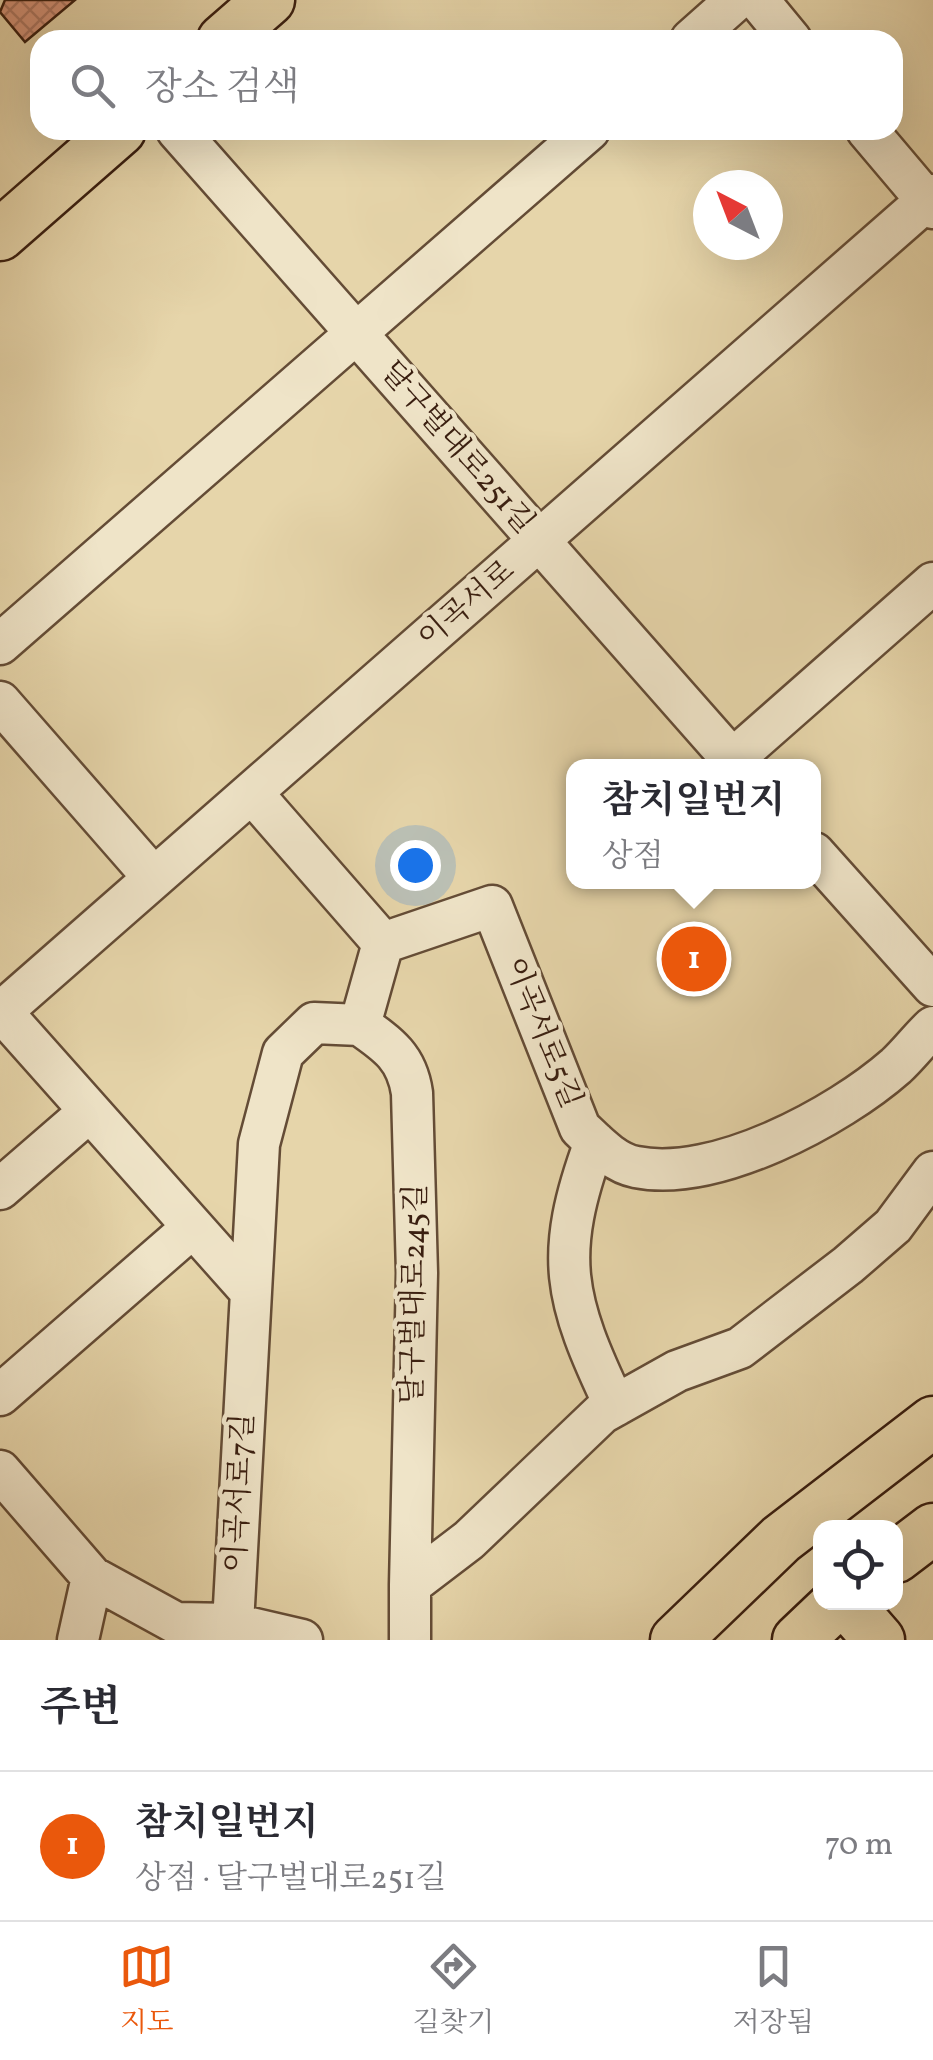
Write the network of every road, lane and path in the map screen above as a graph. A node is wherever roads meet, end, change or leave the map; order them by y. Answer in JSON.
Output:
{"nodes":[{"id":1,"x":269,"y":0,"type":"edge"},
{"id":2,"x":736,"y":0,"type":"edge"},
{"id":3,"x":758,"y":0,"type":"edge"},
{"id":4,"x":234,"y":30,"type":"edge"},
{"id":5,"x":702,"y":30,"type":"edge"},
{"id":6,"x":783,"y":30,"type":"edge"},
{"id":7,"x":109,"y":140,"type":"edge"},
{"id":8,"x":186,"y":140,"type":"edge"},
{"id":9,"x":578,"y":140,"type":"edge"},
{"id":10,"x":876,"y":140,"type":"edge"},
{"id":11,"x":931,"y":201,"type":"edge"},
{"id":12,"x":0,"y":235,"type":"edge"},
{"id":13,"x":358,"y":336,"type":"junction"},
{"id":14,"x":540,"y":542,"type":"junction"},
{"id":15,"x":933,"y":583,"type":"edge"},
{"id":16,"x":0,"y":644,"type":"edge"},
{"id":17,"x":0,"y":702,"type":"edge"},
{"id":18,"x":731,"y":759,"type":"edge"},
{"id":19,"x":739,"y":759,"type":"edge"},
{"id":20,"x":252,"y":793,"type":"junction"},
{"id":21,"x":821,"y":861,"type":"edge"},
{"id":22,"x":154,"y":878,"type":"junction"},
{"id":23,"x":382,"y":943,"type":"junction"},
{"id":24,"x":933,"y":986,"type":"edge"},
{"id":25,"x":1,"y":1012,"type":"edge"},
{"id":26,"x":360,"y":1025,"type":"junction"},
{"id":27,"x":933,"y":1027,"type":"edge"},
{"id":28,"x":90,"y":1110,"type":"junction"},
{"id":29,"x":595,"y":1142,"type":"junction"},
{"id":30,"x":933,"y":1172,"type":"edge"},
{"id":31,"x":0,"y":1189,"type":"edge"},
{"id":32,"x":193,"y":1227,"type":"junction"},
{"id":33,"x":251,"y":1292,"type":"junction"},
{"id":34,"x":0,"y":1395,"type":"edge"},
{"id":35,"x":615,"y":1406,"type":"junction"},
{"id":36,"x":933,"y":1422,"type":"edge"},
{"id":37,"x":0,"y":1471,"type":"edge"},
{"id":38,"x":933,"y":1529,"type":"edge"},
{"id":39,"x":903,"y":1552,"type":"edge"},
{"id":40,"x":92,"y":1578,"type":"junction"},
{"id":41,"x":410,"y":1584,"type":"junction"},
{"id":42,"x":830,"y":1610,"type":"edge"},
{"id":43,"x":853,"y":1610,"type":"edge"},
{"id":44,"x":234,"y":1624,"type":"junction"},
{"id":45,"x":78,"y":1640,"type":"edge"},
{"id":46,"x":302,"y":1640,"type":"edge"},
{"id":47,"x":410,"y":1640,"type":"edge"},
{"id":48,"x":676,"y":1640,"type":"edge"},
{"id":49,"x":798,"y":1640,"type":"edge"},
{"id":50,"x":879,"y":1640,"type":"edge"}],
"edges":[{"from":1,"to":4,"type":"main road"},
{"from":2,"to":5,"type":"street"},
{"from":3,"to":6,"type":"street"},
{"from":7,"to":12,"type":"main road"},
{"from":8,"to":13,"type":"street","name":"달구벌대로251길"},
{"from":9,"to":13,"type":"street"},
{"from":10,"to":11,"type":"street"},
{"from":11,"to":14,"type":"street","name":"이곡서로"},
{"from":13,"to":14,"type":"street","name":"달구벌대로251길"},
{"from":13,"to":16,"type":"street"},
{"from":14,"to":18,"type":"street","name":"달구벌대로251길"},
{"from":14,"to":20,"type":"street","name":"이곡서로"},
{"from":15,"to":19,"type":"street"},
{"from":17,"to":22,"type":"street"},
{"from":20,"to":22,"type":"street","name":"이곡서로"},
{"from":20,"to":23,"type":"street"},
{"from":21,"to":24,"type":"street"},
{"from":22,"to":25,"type":"street","name":"이곡서로"},
{"from":23,"to":26,"type":"street"},
{"from":23,"to":29,"type":"street","name":"이곡서로5길"},
{"from":25,"to":28,"type":"street"},
{"from":26,"to":33,"type":"street","name":"이곡서로7길"},
{"from":26,"to":41,"type":"street","name":"달구벌대로245길"},
{"from":27,"to":29,"type":"street","name":"이곡서로5길"},
{"from":28,"to":31,"type":"street"},
{"from":28,"to":32,"type":"street"},
{"from":29,"to":35,"type":"street"},
{"from":30,"to":35,"type":"street"},
{"from":32,"to":33,"type":"street"},
{"from":32,"to":34,"type":"street"},
{"from":33,"to":44,"type":"street","name":"이곡서로7길"},
{"from":35,"to":41,"type":"street"},
{"from":36,"to":48,"type":"main road"},
{"from":37,"to":40,"type":"street"},
{"from":38,"to":39,"type":"main road"},
{"from":40,"to":44,"type":"street"},
{"from":40,"to":45,"type":"street"},
{"from":41,"to":47,"type":"street","name":"달구벌대로245길"},
{"from":42,"to":49,"type":"main road"},
{"from":43,"to":50,"type":"main road"},
{"from":44,"to":46,"type":"street"}]}
